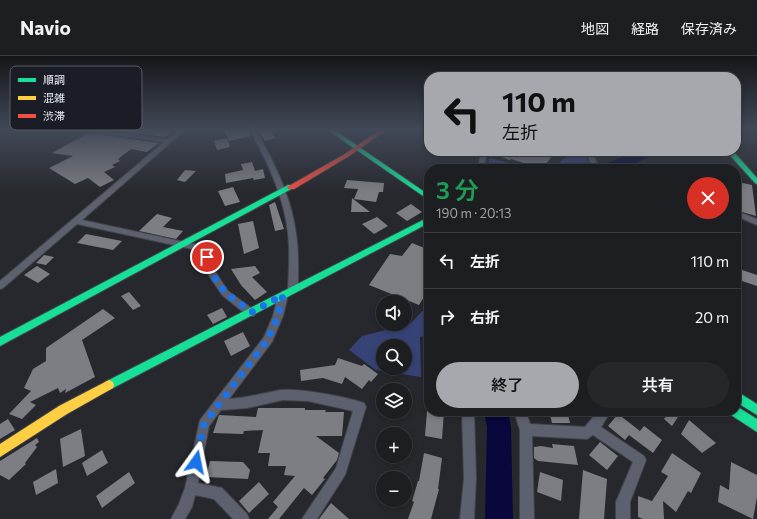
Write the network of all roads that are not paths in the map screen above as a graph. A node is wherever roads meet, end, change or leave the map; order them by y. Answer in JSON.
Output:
{"nodes":[{"id":1,"x":157,"y":151,"type":"edge"},
{"id":2,"x":265,"y":151,"type":"edge"},
{"id":3,"x":354,"y":151,"type":"edge"},
{"id":4,"x":368,"y":151,"type":"edge"},
{"id":5,"x":369,"y":151,"type":"edge"},
{"id":6,"x":734,"y":156,"type":"edge"},
{"id":7,"x":741,"y":164,"type":"edge"},
{"id":8,"x":741,"y":164,"type":"edge"},
{"id":9,"x":757,"y":182,"type":"edge"},
{"id":10,"x":424,"y":185,"type":"edge"},
{"id":11,"x":281,"y":193,"type":"junction"},
{"id":12,"x":424,"y":194,"type":"edge"},
{"id":13,"x":741,"y":217,"type":"edge"},
{"id":14,"x":75,"y":221,"type":"junction"},
{"id":15,"x":757,"y":222,"type":"edge"},
{"id":16,"x":424,"y":223,"type":"edge"},
{"id":17,"x":184,"y":245,"type":"junction"},
{"id":18,"x":0,"y":286,"type":"edge"},
{"id":19,"x":293,"y":289,"type":"junction"},
{"id":20,"x":283,"y":295,"type":"junction"},
{"id":21,"x":252,"y":312,"type":"junction"},
{"id":22,"x":0,"y":342,"type":"edge"},
{"id":23,"x":741,"y":399,"type":"edge"},
{"id":24,"x":218,"y":405,"type":"junction"},
{"id":25,"x":757,"y":410,"type":"edge"},
{"id":26,"x":741,"y":415,"type":"edge"},
{"id":27,"x":468,"y":416,"type":"edge"},
{"id":28,"x":522,"y":416,"type":"edge"},
{"id":29,"x":601,"y":416,"type":"edge"},
{"id":30,"x":757,"y":426,"type":"edge"},
{"id":31,"x":593,"y":428,"type":"junction"},
{"id":32,"x":526,"y":430,"type":"junction"},
{"id":33,"x":0,"y":451,"type":"edge"},
{"id":34,"x":191,"y":488,"type":"junction"},
{"id":35,"x":178,"y":519,"type":"edge"},
{"id":36,"x":242,"y":519,"type":"edge"},
{"id":37,"x":309,"y":519,"type":"edge"},
{"id":38,"x":467,"y":519,"type":"edge"},
{"id":39,"x":527,"y":519,"type":"edge"},
{"id":40,"x":623,"y":519,"type":"edge"}],
"edges":[{"from":1,"to":14,"type":"street"},
{"from":2,"to":11,"type":"street"},
{"from":3,"to":11,"type":"main road"},
{"from":4,"to":12,"type":"main road"},
{"from":5,"to":10,"type":"main road"},
{"from":6,"to":8,"type":"main road"},
{"from":7,"to":9,"type":"main road"},
{"from":11,"to":17,"type":"main road"},
{"from":11,"to":19,"type":"street"},
{"from":13,"to":15,"type":"street"},
{"from":14,"to":17,"type":"street"},
{"from":14,"to":18,"type":"street"},
{"from":16,"to":19,"type":"main road"},
{"from":17,"to":21,"type":"street"},
{"from":17,"to":22,"type":"main road"},
{"from":19,"to":20,"type":"main road"},
{"from":20,"to":21,"type":"main road"},
{"from":20,"to":24,"type":"street"},
{"from":21,"to":33,"type":"main road"},
{"from":23,"to":25,"type":"main road"},
{"from":24,"to":34,"type":"street"},
{"from":24,"to":37,"type":"street"},
{"from":26,"to":30,"type":"main road"},
{"from":27,"to":38,"type":"street"},
{"from":28,"to":32,"type":"street"},
{"from":29,"to":31,"type":"street"},
{"from":31,"to":32,"type":"street"},
{"from":31,"to":40,"type":"street"},
{"from":32,"to":39,"type":"street"},
{"from":34,"to":35,"type":"street"},
{"from":34,"to":36,"type":"street"}]}
